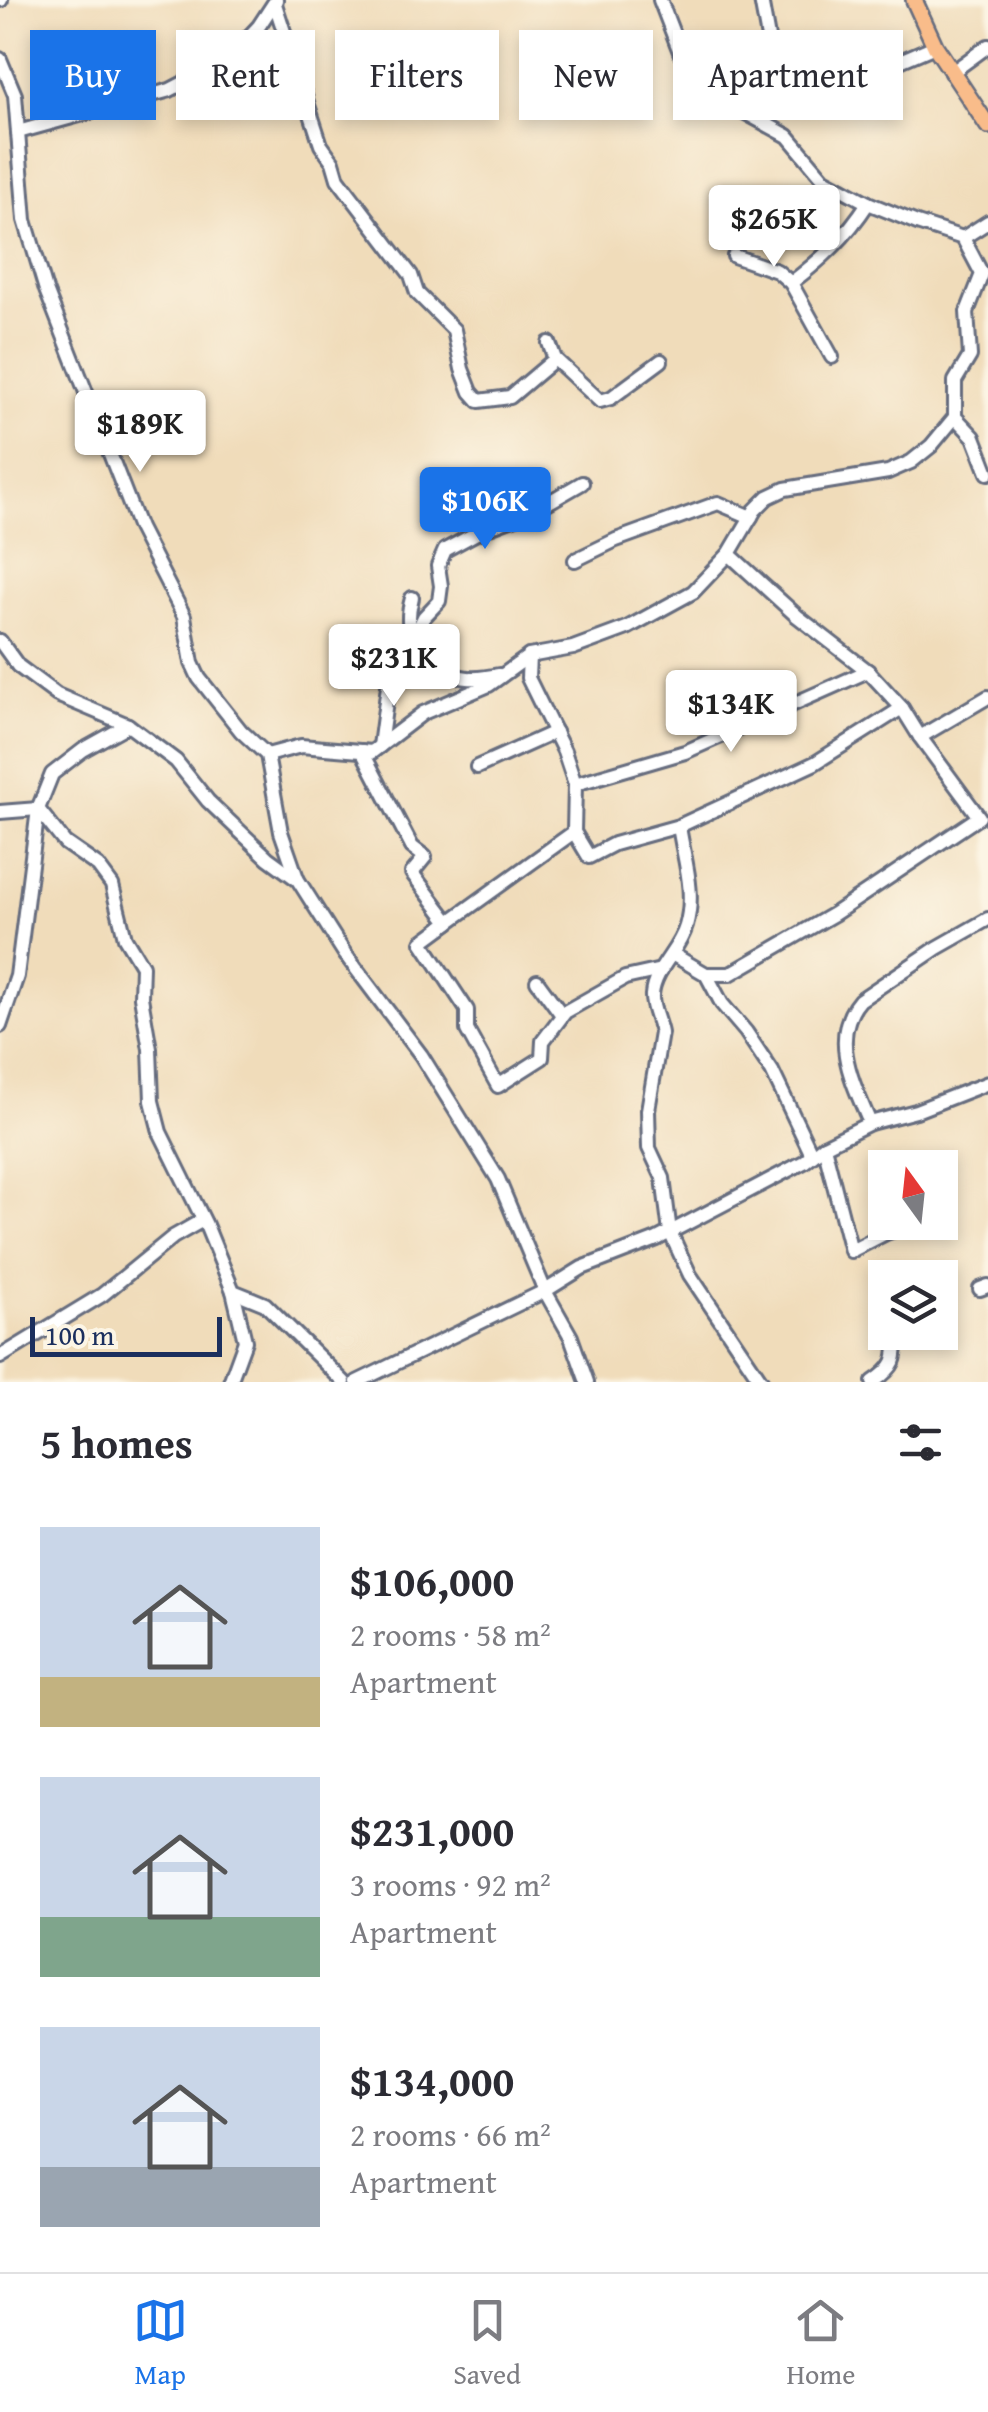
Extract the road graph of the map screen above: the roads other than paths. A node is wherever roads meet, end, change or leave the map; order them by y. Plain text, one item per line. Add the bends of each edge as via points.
1 (660, 0) edge
2 (761, 0) edge
3 (914, 0) edge
4 (276, 2) edge
5 (767, 30) edge
6 (673, 34) edge
7 (935, 46) junction
8 (988, 46) edge
9 (0, 59) edge
10 (903, 60) edge
11 (951, 73) junction
12 (758, 120) edge
13 (988, 126) edge
14 (18, 132) junction
15 (868, 203) junction
16 (988, 222) edge
17 (964, 238) junction
18 (734, 256) dead end
19 (791, 283) junction
20 (549, 343) dead end
21 (832, 358) dead end
22 (555, 359) junction
23 (661, 360) dead end
24 (955, 417) junction
25 (988, 473) edge
26 (582, 484) dead end
27 (751, 517) junction
28 (729, 554) junction
29 (575, 560) dead end
30 (412, 598) dead end
31 (0, 641) edge
32 (414, 641) junction
33 (529, 656) junction
34 (868, 671) junction
35 (506, 673) junction
36 (454, 675) junction
37 (399, 679) junction
38 (988, 697) edge
39 (902, 708) junction
40 (128, 725) junction
41 (555, 732) junction
42 (920, 737) junction
43 (380, 746) junction
44 (362, 751) junction
45 (268, 755) junction
46 (477, 767) dead end
47 (575, 784) junction
48 (38, 808) junction
49 (0, 812) edge
50 (679, 826) junction
51 (574, 832) junction
52 (298, 880) junction
53 (988, 918) edge
54 (416, 946) junction
55 (672, 954) junction
56 (661, 970) junction
57 (706, 974) junction
58 (537, 980) dead end
59 (562, 1015) junction
60 (0, 1026) edge
61 (988, 1083) edge
62 (870, 1123) junction
63 (818, 1151) junction
64 (203, 1220) junction
65 (670, 1232) junction
66 (872, 1240) edge
67 (233, 1291) junction
68 (544, 1291) junction
69 (896, 1350) edge
70 (0, 1357) edge
71 (230, 1382) edge
72 (344, 1382) edge
73 (358, 1382) edge
74 (587, 1382) edge
75 (762, 1382) edge
76 (873, 1382) edge

1 - 6 street
2 - 5 street
3 - 7 main road
4 - 14 street via 216,66 170,90
4 - 22 street via 338,180 417,293 454,330 471,392 479,401 510,397
7 - 10 street
7 - 11 main road
8 - 11 street
9 - 14 street via 16,95
11 - 13 main road
12 - 15 street via 788,136 824,179
14 - 45 street via 25,220 46,290 139,528 184,616 192,663 240,730
15 - 17 street
15 - 19 street via 834,247
16 - 17 street
17 - 24 street via 982,274 967,312 970,356 955,381
18 - 19 street
19 - 21 street
20 - 22 street
22 - 23 street via 600,401
24 - 25 street via 974,437
24 - 27 street via 911,462 786,490 768,497
26 - 32 street via 445,550 438,566 439,600
27 - 28 street
27 - 29 street via 718,503
28 - 33 street via 694,592 627,628
28 - 34 street
30 - 32 street
31 - 40 street via 18,666 57,695
32 - 36 street
32 - 37 street
33 - 35 street
33 - 41 street via 528,678
34 - 39 street
34 - 47 street via 684,752
35 - 36 street
35 - 43 street via 423,714
36 - 37 street via 407,673
37 - 43 street via 388,686
38 - 42 street
39 - 42 street
39 - 50 street via 815,763
40 - 48 street via 52,774
40 - 52 street via 176,761 208,801
41 - 46 street
41 - 47 street
42 - 57 street via 979,817 730,974
43 - 44 street
44 - 45 street via 301,746
44 - 54 street via 412,847 425,857 412,873 449,922
45 - 52 street via 280,832
47 - 51 street
48 - 49 street
48 - 60 street via 17,976
48 - 64 street via 112,885 124,938 142,966 160,1132
50 - 51 street via 589,858
50 - 55 street via 692,891 686,928
51 - 54 street
52 - 68 street via 421,1055 498,1180
53 - 62 street via 851,1010 846,1066
54 - 59 street via 467,1010 467,1030 498,1086 542,1058 543,1040
55 - 56 street
55 - 57 street
56 - 59 street via 625,978
56 - 65 street via 651,999 661,1033 649,1148 663,1178
57 - 63 street
58 - 59 street
61 - 62 street
62 - 63 street
63 - 65 street
63 - 66 street via 851,1251
64 - 67 street
64 - 70 street via 102,1295
65 - 68 street
65 - 75 street via 690,1275
67 - 71 street via 245,1341
67 - 72 street via 265,1304
68 - 73 street
68 - 74 street via 571,1336
69 - 76 street via 896,1360

